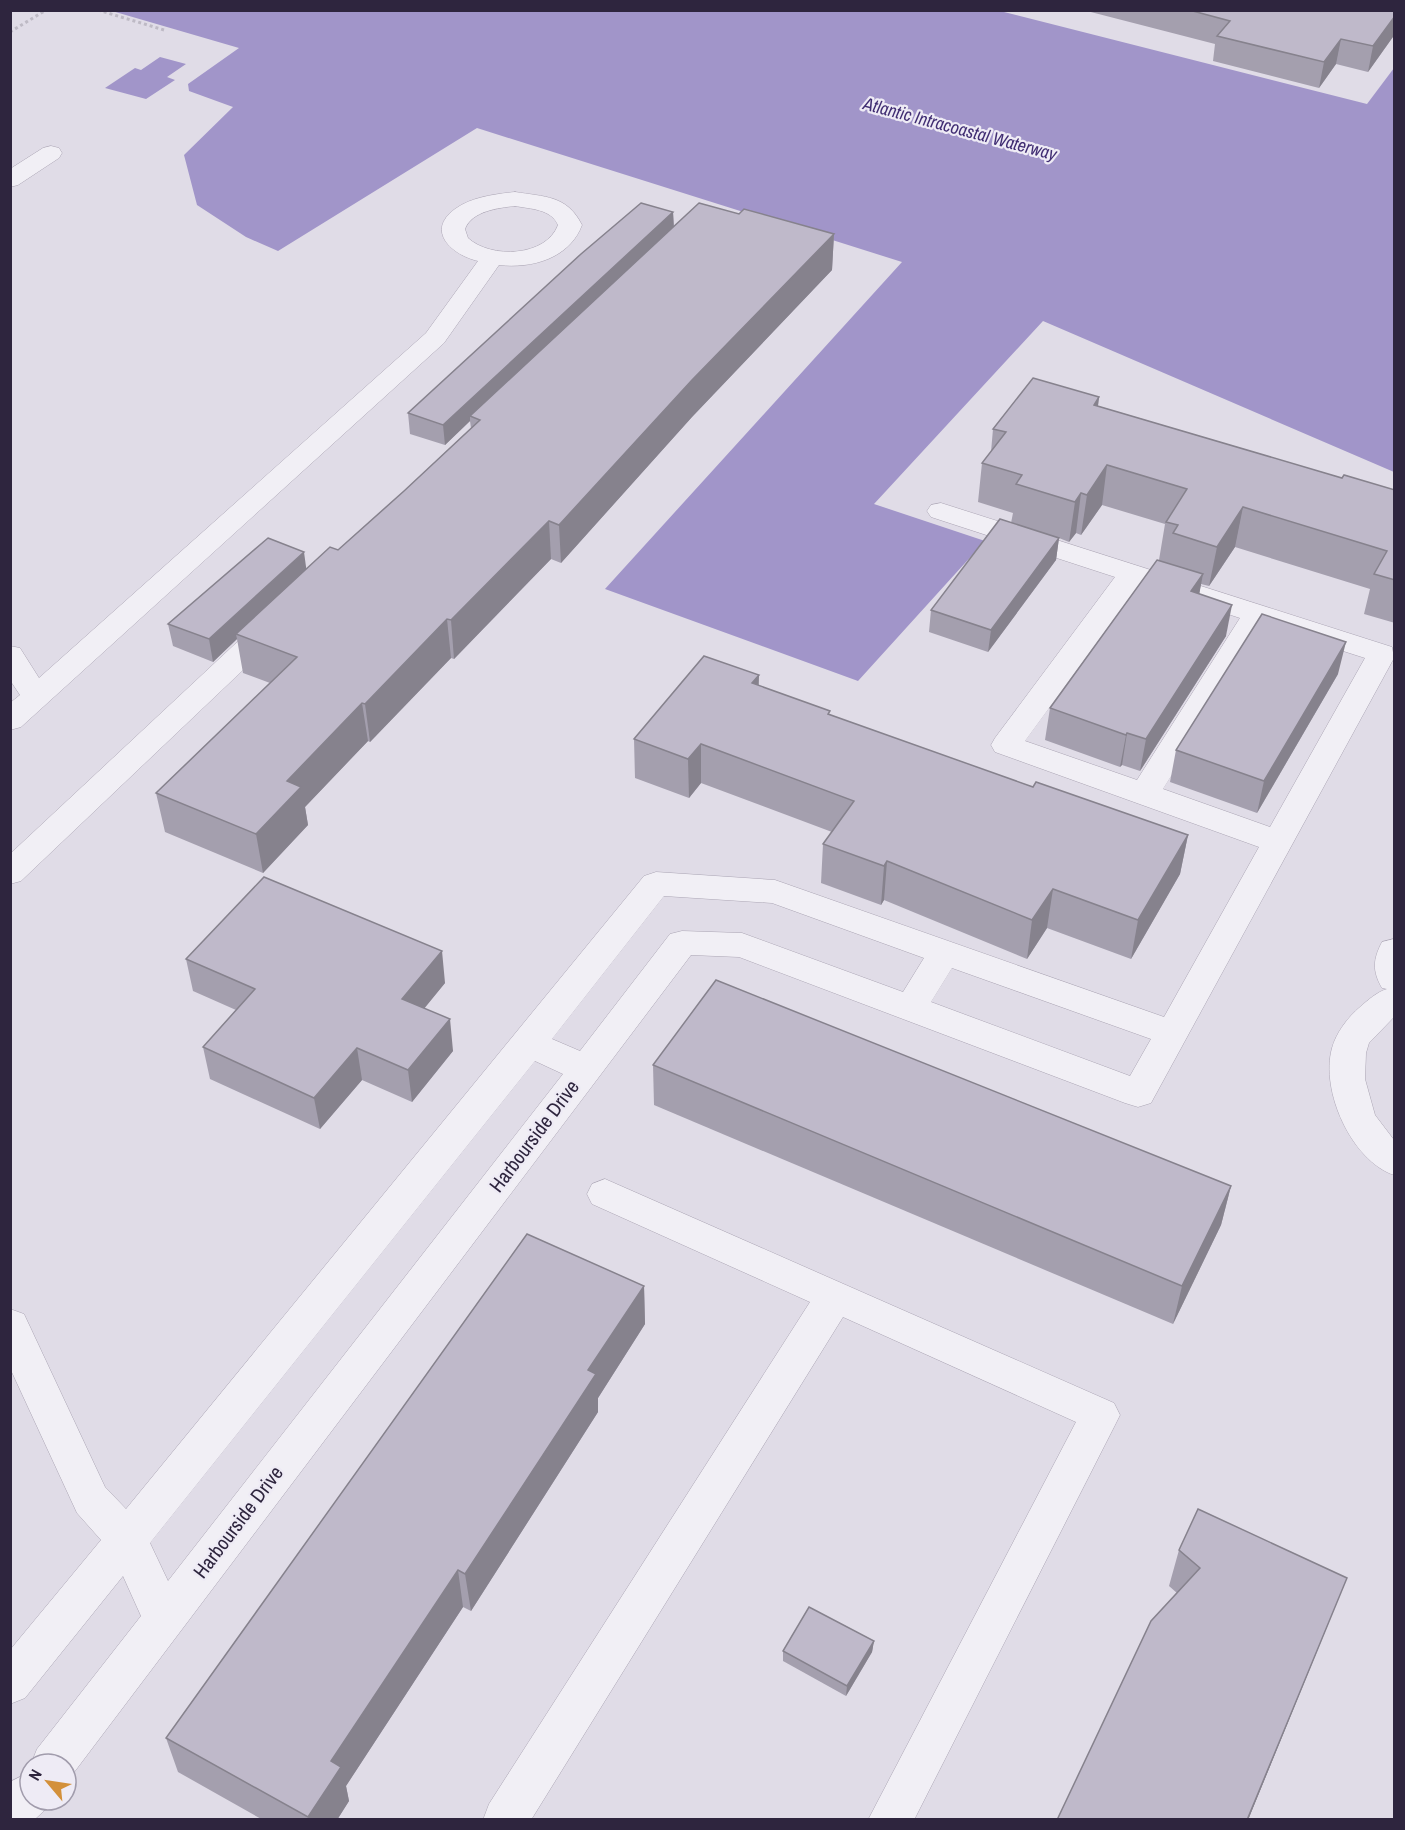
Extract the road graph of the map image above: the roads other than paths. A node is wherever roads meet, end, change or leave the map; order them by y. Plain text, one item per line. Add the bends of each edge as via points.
1 (51, 153) dead end
2 (10, 180) edge
3 (492, 258) dead end
4 (941, 511) dead end
5 (1133, 573) junction
6 (296, 604) edge
7 (1258, 613) junction
8 (10, 655) edge
9 (36, 697) junction
10 (10, 720) edge
11 (1144, 794) junction
12 (1278, 842) junction
13 (10, 873) edge
14 (1395, 951) edge
15 (944, 953) junction
16 (1395, 980) edge
17 (1395, 1000) edge
18 (910, 1008) junction
19 (1172, 1033) junction
20 (530, 1044) junction
21 (586, 1068) junction
22 (1395, 1161) edge
23 (605, 1194) dead end
24 (836, 1296) junction
25 (10, 1325) edge
26 (128, 1539) junction
27 (164, 1620) junction
28 (10, 1684) edge
29 (62, 1752) edge
30 (505, 1820) edge
31 (890, 1820) edge

1 - 2 street
3 - 9 street via 435,338
4 - 5 street
5 - 7 street
5 - 11 street via 1006,745
6 - 13 street
7 - 11 street
7 - 12 street via 1382,654
8 - 9 street
9 - 10 street
11 - 12 street
12 - 19 street
14 - 16 street via 1390,960
15 - 18 street
15 - 19 street
15 - 20 street via 775,892 656,884
17 - 22 street via 1368,1018 1349,1047 1346,1081 1358,1118 1383,1153
18 - 19 street via 1138,1093
18 - 21 street via 742,945 682,943
20 - 21 street, Harbourside Drive
20 - 26 street
21 - 27 street, Harbourside Drive
23 - 24 street
24 - 30 street
24 - 31 street via 1100,1415
25 - 26 street via 91,1500
26 - 27 street
26 - 28 street
27 - 29 street, Harbourside Drive

